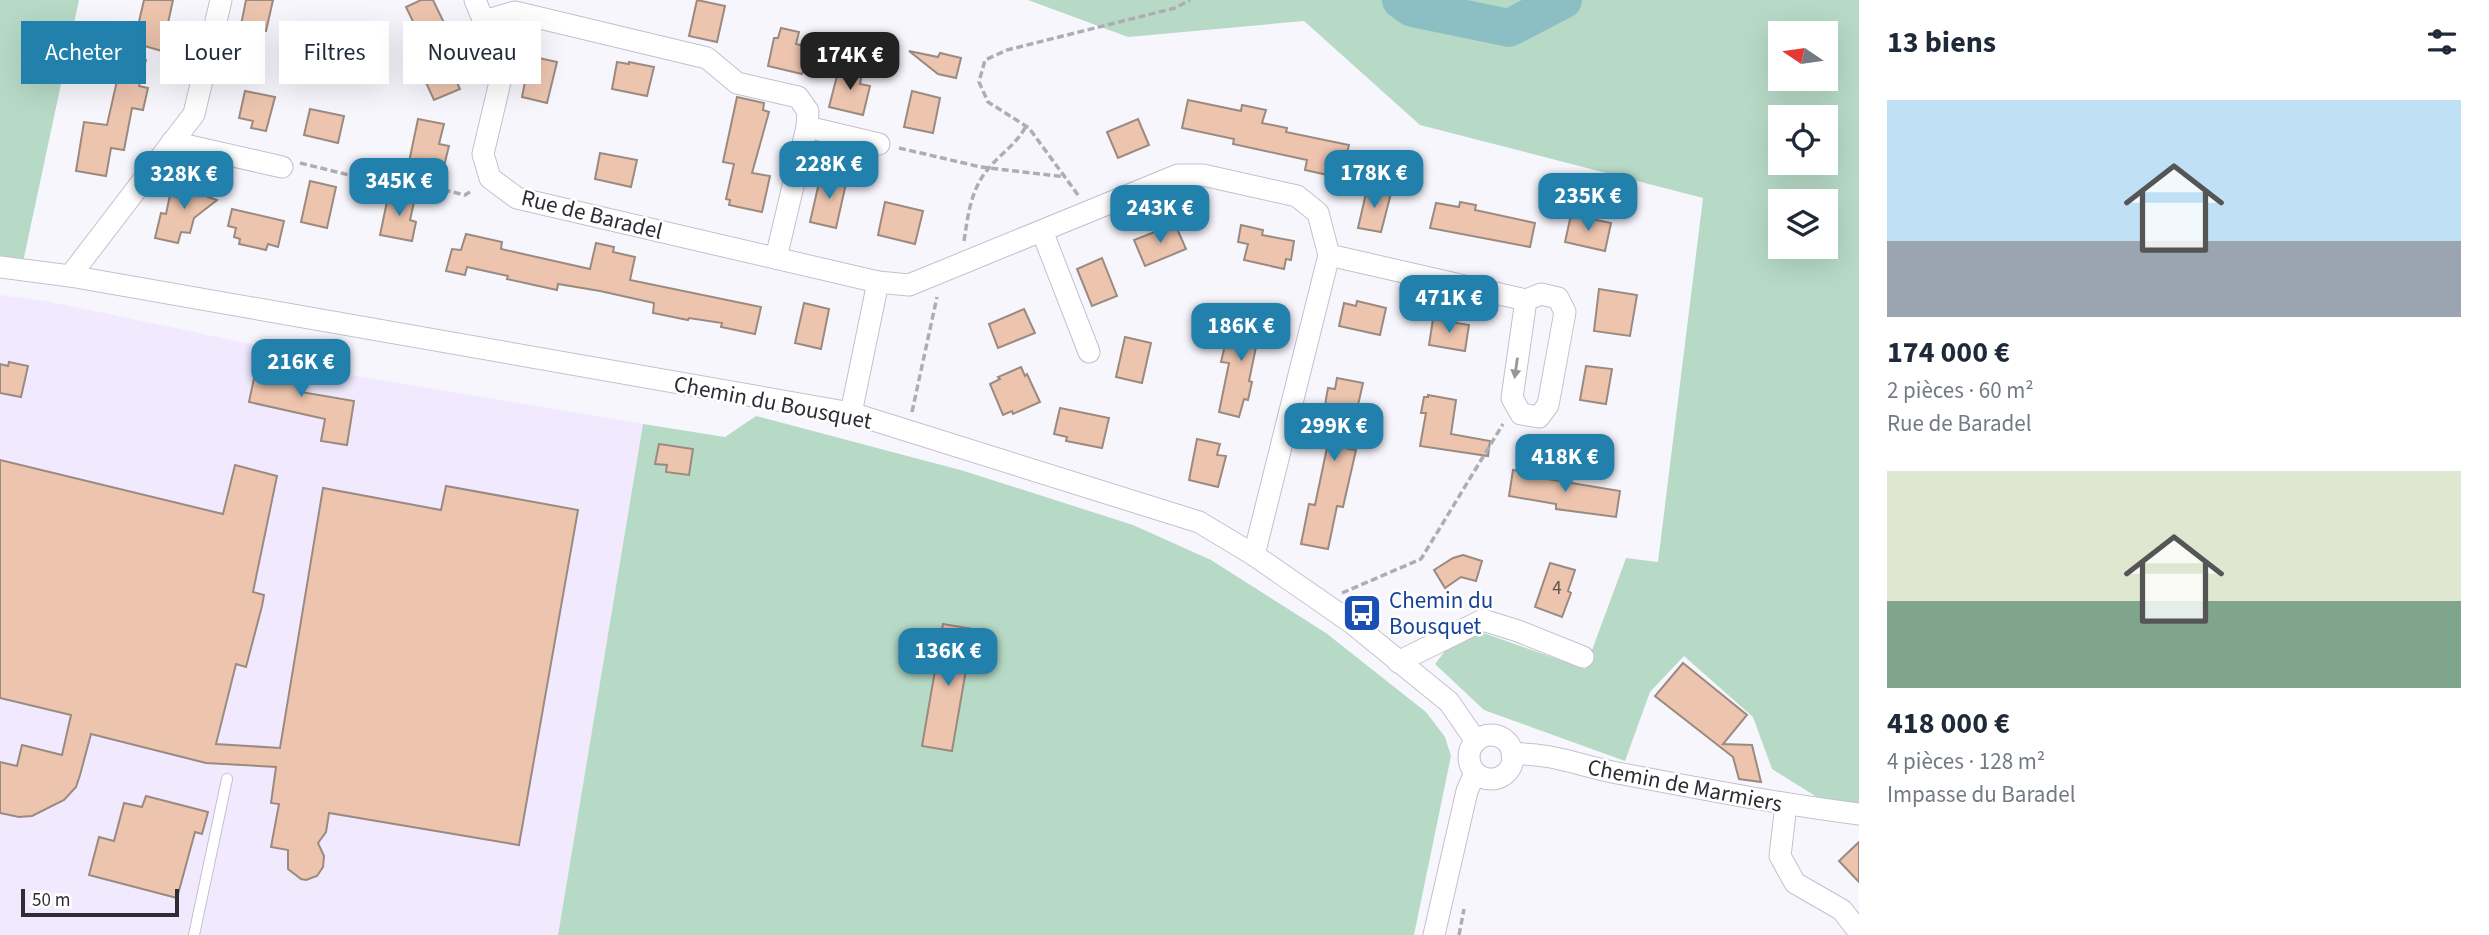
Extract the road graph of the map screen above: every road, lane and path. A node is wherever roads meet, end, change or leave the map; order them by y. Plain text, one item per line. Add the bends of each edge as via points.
1 (221, 0) edge
2 (475, 0) edge
3 (1191, 0) edge
4 (484, 21) joint
5 (500, 84) edge
6 (1026, 126) junction
7 (807, 127) junction
8 (172, 142) junction
9 (879, 144) joint
10 (282, 167) joint
11 (989, 168) junction
12 (1066, 177) junction
13 (490, 178) junction
14 (1089, 211) junction
15 (1042, 231) junction
16 (1329, 255) junction
17 (776, 258) junction
18 (0, 267) edge
19 (952, 268) junction
20 (69, 276) junction
21 (878, 282) junction
22 (1526, 300) junction
23 (1089, 352) dead end
24 (1515, 404) junction
25 (851, 413) junction
26 (908, 431) junction
27 (1254, 555) junction
28 (1321, 602) junction
29 (1583, 657) dead end
30 (1398, 662) junction
31 (1476, 741) junction
32 (1512, 754) junction
33 (1475, 773) junction
34 (227, 779) dead end
35 (1786, 805) junction
36 (1859, 814) edge
37 (1859, 932) edge
38 (194, 935) edge
39 (1434, 935) edge

1 - 8 street via 194,114
2 - 4 street
3 - 6 path via 985,60 979,82 988,102
4 - 7 street via 515,12 707,58 737,83 798,97 808,111
5 - 13 street via 483,153
6 - 11 path via 1020,139
6 - 12 path
7 - 9 street
7 - 17 street
8 - 10 street
8 - 20 street
9 - 11 path
10 - 13 path via 296,162 353,176 377,174 465,195
11 - 12 path
11 - 19 path via 974,189
12 - 14 path
13 - 17 street, Rue de Baradel via 517,198
14 - 15 street, Rue de Baradel
14 - 16 street, Rue de Baradel via 1178,175 1203,175 1297,196 1318,213
15 - 19 street, Rue de Baradel
15 - 23 street
16 - 22 street
16 - 27 street, Rue de Baradel
17 - 21 street, Rue de Baradel
18 - 20 street, Chemin du Bousquet
19 - 21 street, Rue de Baradel via 909,285
19 - 26 path
20 - 25 street, Chemin du Bousquet
21 - 25 street
22 -> 24 street via 1512,398
22 - 24 street via 1541,294 1558,298 1565,312 1548,405 1539,417 1521,414
24 - 28 path via 1421,559
25 - 26 street, Chemin du Bousquet
26 - 27 street, Chemin du Bousquet via 1199,522
27 - 28 street, Chemin du Bousquet
28 - 30 street, Chemin du Bousquet
29 - 30 street via 1482,620
30 - 31 street, Chemin du Bousquet via 1449,702
31 - 32 street via 1498,737
31 - 33 street via 1469,757
32 - 33 street via 1504,775 1490,779
32 - 35 street, Chemin de Marmiers via 1549,757
33 - 39 street
34 - 38 lane
35 - 36 street, Chemin de Marmiers
35 - 37 street via 1780,856 1795,883 1842,909

